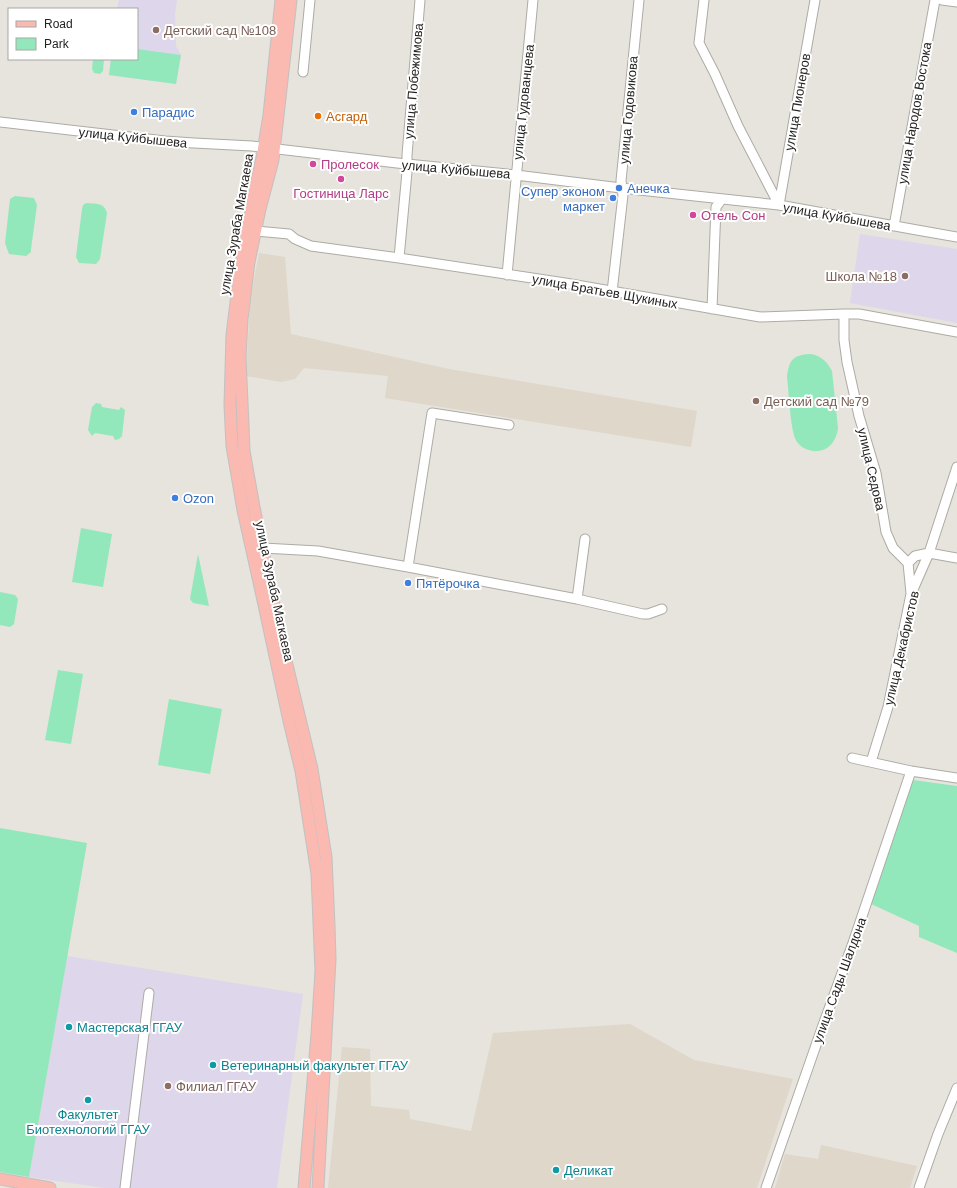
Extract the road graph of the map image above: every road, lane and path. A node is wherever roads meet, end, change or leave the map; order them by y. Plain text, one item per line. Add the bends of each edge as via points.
1 (281, 0) edge
2 (291, 0) edge
3 (310, 0) edge
4 (420, 0) edge
5 (533, 0) edge
6 (639, 0) edge
7 (704, 0) edge
8 (814, 0) edge
9 (935, 0) edge
10 (942, 0) edge
11 (957, 2) edge
12 (303, 72) dead end
13 (0, 122) edge
14 (269, 149) junction
15 (407, 164) junction
16 (516, 175) junction
17 (621, 188) junction
18 (722, 199) junction
19 (779, 205) junction
20 (894, 226) junction
21 (256, 231) junction
22 (957, 236) edge
23 (398, 258) junction
24 (507, 275) junction
25 (612, 292) junction
26 (712, 309) junction
27 (844, 314) junction
28 (957, 332) edge
29 (509, 426) dead end
30 (957, 467) edge
31 (585, 539) dead end
32 (263, 548) junction
33 (929, 553) junction
34 (957, 558) edge
35 (908, 563) junction
36 (408, 567) junction
37 (911, 594) junction
38 (576, 599) junction
39 (662, 608) dead end
40 (852, 758) dead end
41 (871, 762) junction
42 (307, 770) junction
43 (911, 771) junction
44 (957, 777) edge
45 (149, 993) dead end
46 (957, 1088) edge
47 (0, 1179) edge
48 (50, 1188) edge
49 (125, 1188) edge
50 (304, 1188) edge
51 (318, 1188) edge
52 (766, 1188) edge
53 (919, 1188) edge

1 - 14 main road, улица Зураба Магкаева
2 - 14 main road, улица Зураба Магкаева
3 - 12 street
4 - 15 street, улица Побежимова
5 - 16 street, улица Гудованцева
6 - 17 street, улица Годовикова
7 - 19 street via 699,42
8 - 19 street, улица Пионеров
9 - 20 street, улица Народов Востока
10 - 11 street
13 - 14 street, улица Куйбышева
14 - 15 street, улица Куйбышева
14 - 21 main road, улица Зураба Магкаева via 273,160
14 - 42 main road, улица Зураба Магкаева via 253,196 240,270 232,342 230,426 243,510 288,720
15 - 16 street, улица Куйбышева
15 - 23 street, улица Побежимова
16 - 17 street, улица Куйбышева
16 - 24 street, улица Гудованцева
17 - 18 street, улица Куйбышева
17 - 25 street, улица Годовикова via 623,195
18 - 19 street, улица Куйбышева
18 - 26 street via 716,207
19 - 20 street, улица Куйбышева
20 - 22 street, улица Куйбышева
21 - 23 street, улица Братьев Щукиных via 289,234 311,246
21 - 32 main road, улица Зураба Магкаева via 249,262 240,358 244,451
23 - 24 street, улица Братьев Щукиных
24 - 25 street, улица Братьев Щукиных
25 - 26 street, улица Братьев Щукиных
26 - 27 street, улица Братьев Щукиных via 760,317
27 - 28 street, улица Братьев Щукиных via 859,314
27 - 35 street, улица Седова via 847,362 876,474 886,532 893,548
29 - 36 street via 432,413
30 - 33 street, улица Декабристов
31 - 38 street
32 - 36 street via 318,551
32 - 42 main road, улица Зураба Магкаева
33 - 34 street
33 - 35 street via 915,556
33 - 37 street, улица Декабристов
35 - 37 street
36 - 38 street
37 - 41 street, улица Декабристов via 888,707
38 - 39 street via 643,614
40 - 41 street
41 - 43 street
42 - 50 main road, улица Зураба Магкаева via 317,874 320,971
42 - 51 main road, улица Зураба Магкаева via 326,857 330,926
43 - 44 street
43 - 52 street, улица Сады Шалдона
45 - 49 street
46 - 53 street
47 - 48 main road

